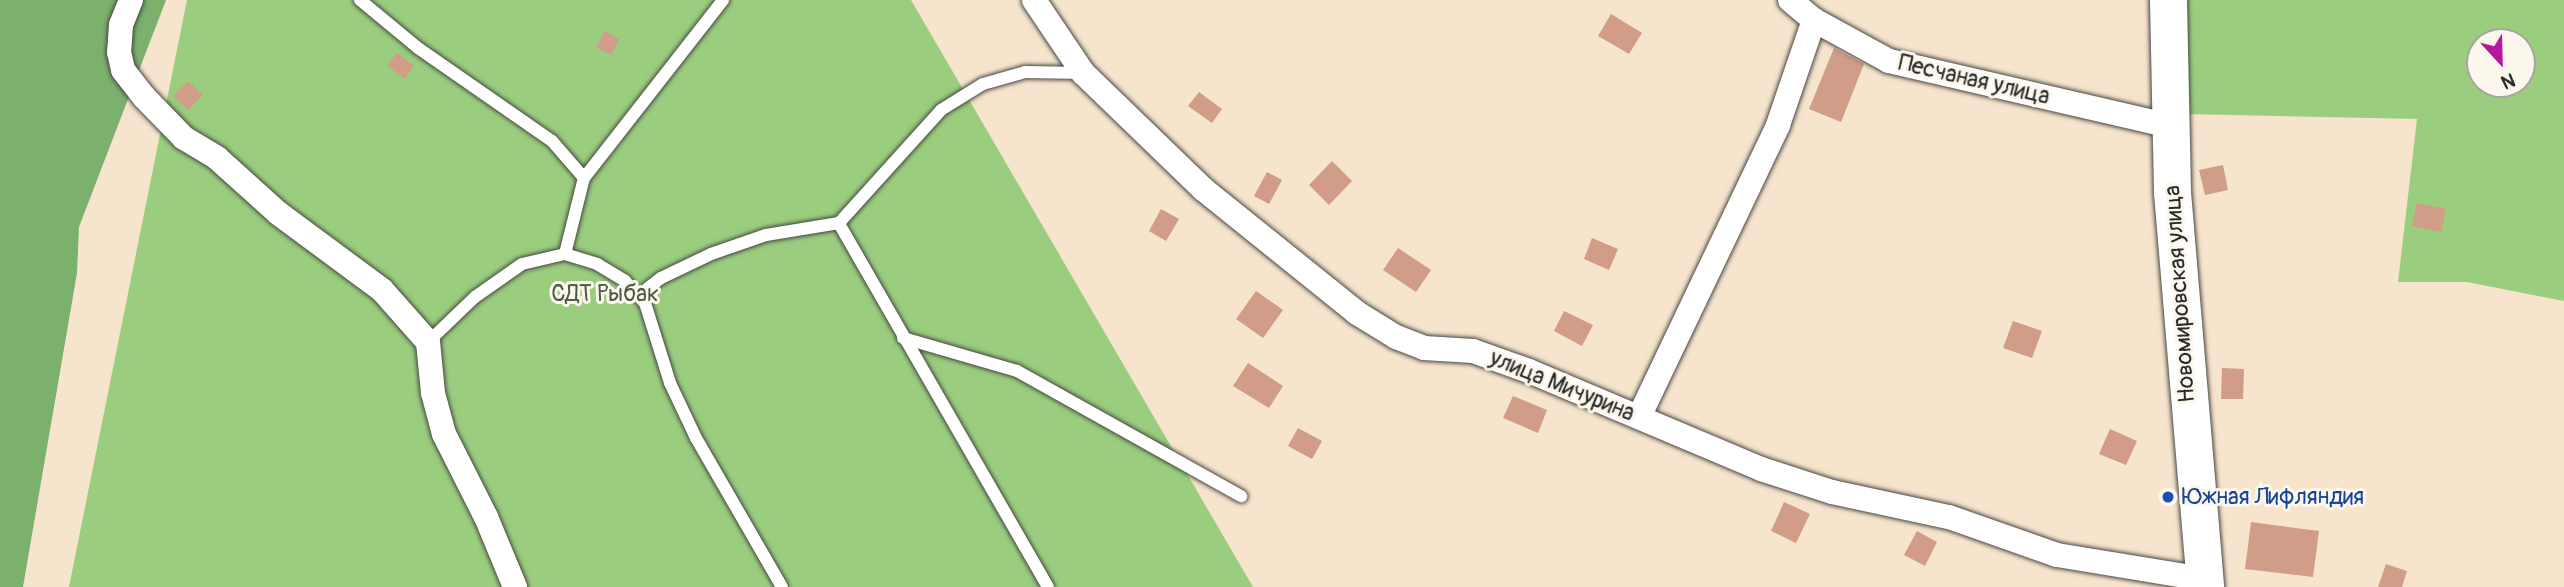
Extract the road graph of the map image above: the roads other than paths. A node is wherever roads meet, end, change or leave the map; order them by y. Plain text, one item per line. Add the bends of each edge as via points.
1 (131, 0) edge
2 (360, 0) edge
3 (723, 0) edge
4 (1034, 0) edge
5 (1790, 0) edge
6 (2168, 0) edge
7 (1814, 20) junction
8 (1083, 73) junction
9 (2171, 126) junction
10 (584, 178) junction
11 (839, 223) junction
12 (565, 254) junction
13 (645, 303) junction
14 (903, 338) junction
15 (428, 342) junction
16 (1639, 417) junction
17 (1241, 496) dead end
18 (2204, 583) edge
19 (515, 587) edge
20 (782, 587) edge
21 (1048, 587) edge

1 - 15 street via 121,25 119,52 123,70 144,97 184,138 217,158 278,213 382,290
2 - 10 lane via 418,48 552,141
3 - 10 lane
4 - 8 street, улица Мичурина
5 - 7 street, Песчаная улица
6 - 9 main road, Новомировская улица
7 - 9 street, Песчаная улица via 1889,61
7 - 16 street via 1778,125
8 - 11 lane via 1025,72 983,84 941,110
8 - 16 street, улица Мичурина via 1203,190 1357,313 1424,348 1473,351
9 - 18 main road, Новомировская улица via 2182,339
10 - 12 lane
11 - 13 lane via 766,234 711,254 660,278 648,288
11 - 14 lane
12 - 13 lane via 597,264 625,281
12 - 15 lane via 522,264 475,297
13 - 20 lane via 670,383 696,438
14 - 17 lane via 1017,371
14 - 21 lane
15 - 19 street via 433,393 444,434
16 - 18 street, улица Мичурина via 1760,469 1832,492 1949,517 2057,555

